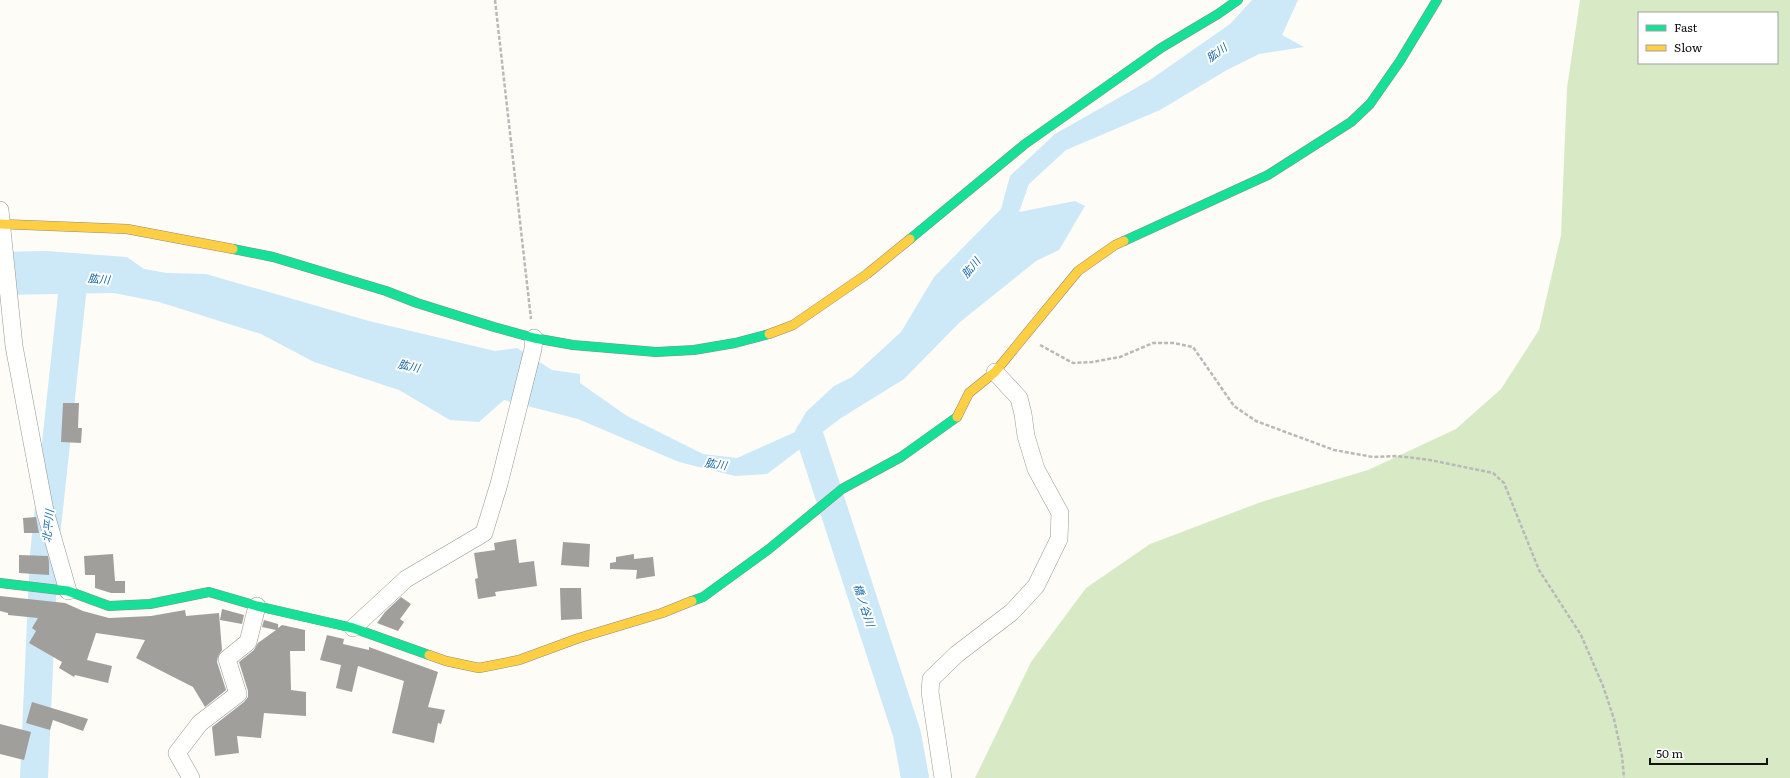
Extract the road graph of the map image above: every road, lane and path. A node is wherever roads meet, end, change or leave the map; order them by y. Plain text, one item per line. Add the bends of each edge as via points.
1 (494, 0) edge
2 (1238, 0) edge
3 (1437, 0) edge
4 (1, 223) edge
5 (1023, 336) junction
6 (533, 343) junction
7 (995, 372) junction
8 (0, 583) edge
9 (68, 591) junction
10 (257, 606) junction
11 (353, 628) junction
12 (191, 778) edge
13 (943, 778) edge
14 (1624, 778) edge

1 - 6 path
2 - 6 street via 1161,48 1025,144 868,274 793,325 763,336 694,350 656,352
3 - 5 street via 1370,104 1351,122 1268,175 1115,245 1078,271
4 - 6 street via 127,229 273,257 386,290
4 - 9 street via 14,346 45,511
5 - 7 street
5 - 14 path via 1073,363 1120,357 1153,344 1174,343 1193,347 1234,406 1256,421 1334,450 1373,457 1397,456 1430,460 1493,473 1504,484 1539,570 1581,635 1603,686 1614,719
6 - 11 street via 499,484 484,533 406,578
7 - 11 street via 969,393 958,418 901,457 842,490 769,549 703,597 662,614 579,638 519,660 479,668 446,661
7 - 13 street via 1019,398 1026,436 1036,469 1060,513 1059,539 1036,586 1012,612 957,654 931,679 930,692
8 - 9 street
9 - 10 street via 109,606 150,604 209,592
10 - 11 street
10 - 12 street via 248,642 227,659 238,694 200,724 177,753

